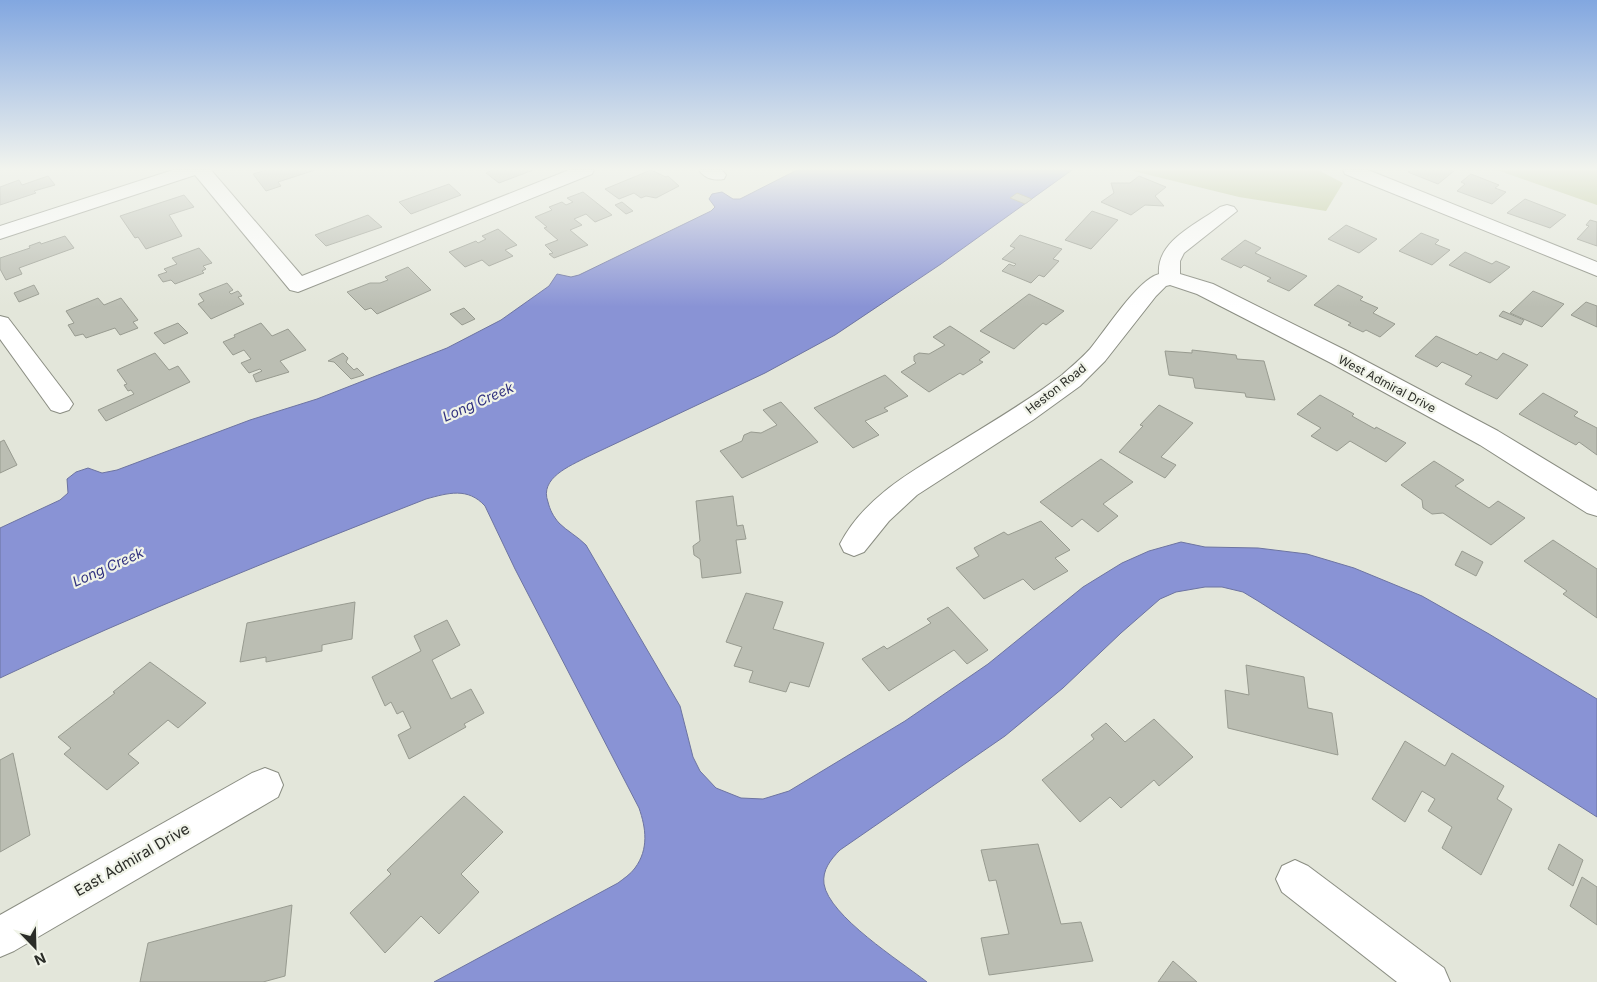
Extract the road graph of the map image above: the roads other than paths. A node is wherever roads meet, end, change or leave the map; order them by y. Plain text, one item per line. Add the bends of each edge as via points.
1 (52, 216) edge
2 (240, 216) edge
3 (470, 216) edge
4 (1221, 216) edge
5 (1464, 216) edge
6 (0, 233) edge
7 (1597, 270) edge
8 (1170, 278) junction
9 (0, 322) edge
10 (60, 404) dead end
11 (1597, 505) edge
12 (854, 544) dead end
13 (265, 785) dead end
14 (1295, 879) dead end
15 (0, 937) edge
16 (1430, 982) edge

1 - 6 street
2 - 3 street via 298,284
4 - 8 street via 1179,247 1171,257
5 - 7 street
8 - 11 street, West Admiral Drive via 1205,289 1339,357 1489,438
8 - 12 street, Heston Road via 1158,281 1148,291 1096,356 1071,380 1024,414 907,488 879,513
9 - 10 street
13 - 15 street, East Admiral Drive
14 - 16 street

